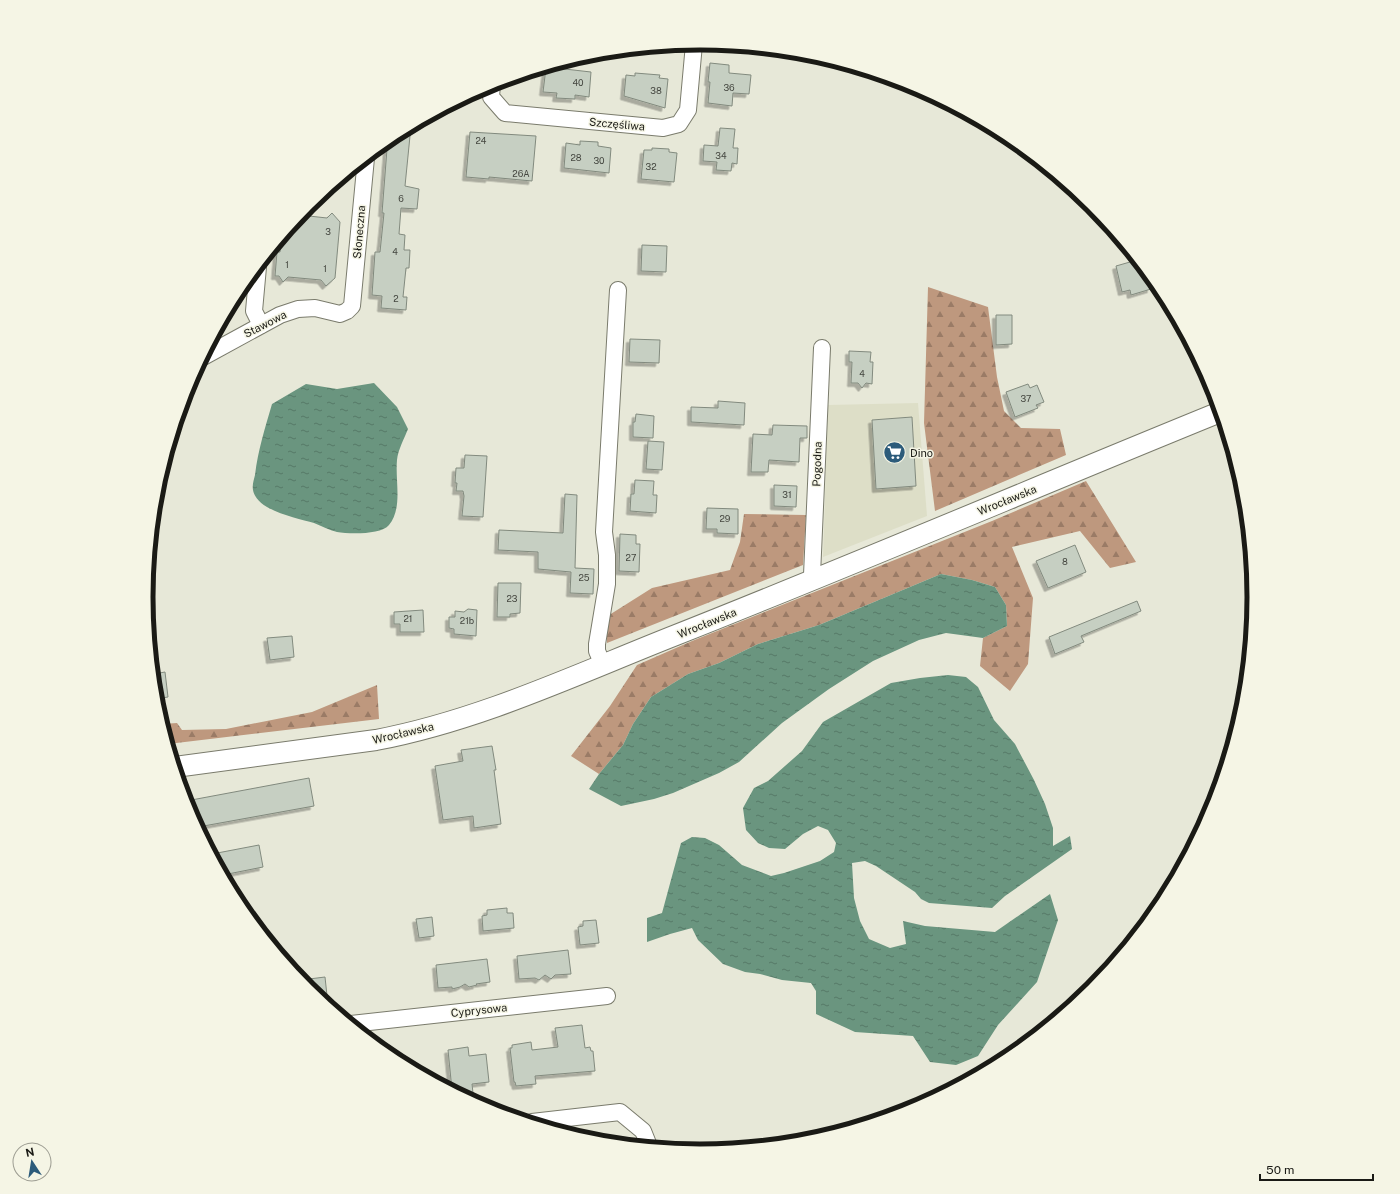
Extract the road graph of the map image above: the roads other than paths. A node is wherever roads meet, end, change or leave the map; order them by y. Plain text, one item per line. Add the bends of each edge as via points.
1 (693, 50) edge
2 (491, 92) edge
3 (365, 164) edge
4 (257, 276) edge
5 (618, 290) dead end
6 (352, 306) joint
7 (261, 325) junction
8 (822, 348) dead end
9 (210, 353) edge
10 (1215, 414) edge
11 (813, 579) junction
12 (603, 665) junction
13 (180, 766) edge
14 (607, 996) dead end
15 (358, 1023) edge
16 (543, 1121) edge
17 (647, 1141) edge

1 - 2 street, Szczęśliwa via 688,110 679,124 663,128 505,113 491,97
3 - 6 street, Słoneczna
4 - 7 street via 254,311
5 - 12 street via 604,532 608,555 607,584 597,644 597,652
6 - 7 street, Stawowa via 340,314 315,308 298,308
7 - 9 street, Stawowa
8 - 11 street, Pogodna
10 - 11 main road, Wrocławska
11 - 12 main road, Wrocławska
12 - 13 main road, Wrocławska via 477,714 402,735
14 - 15 street, Cyprysowa
16 - 17 street via 620,1112 643,1131

